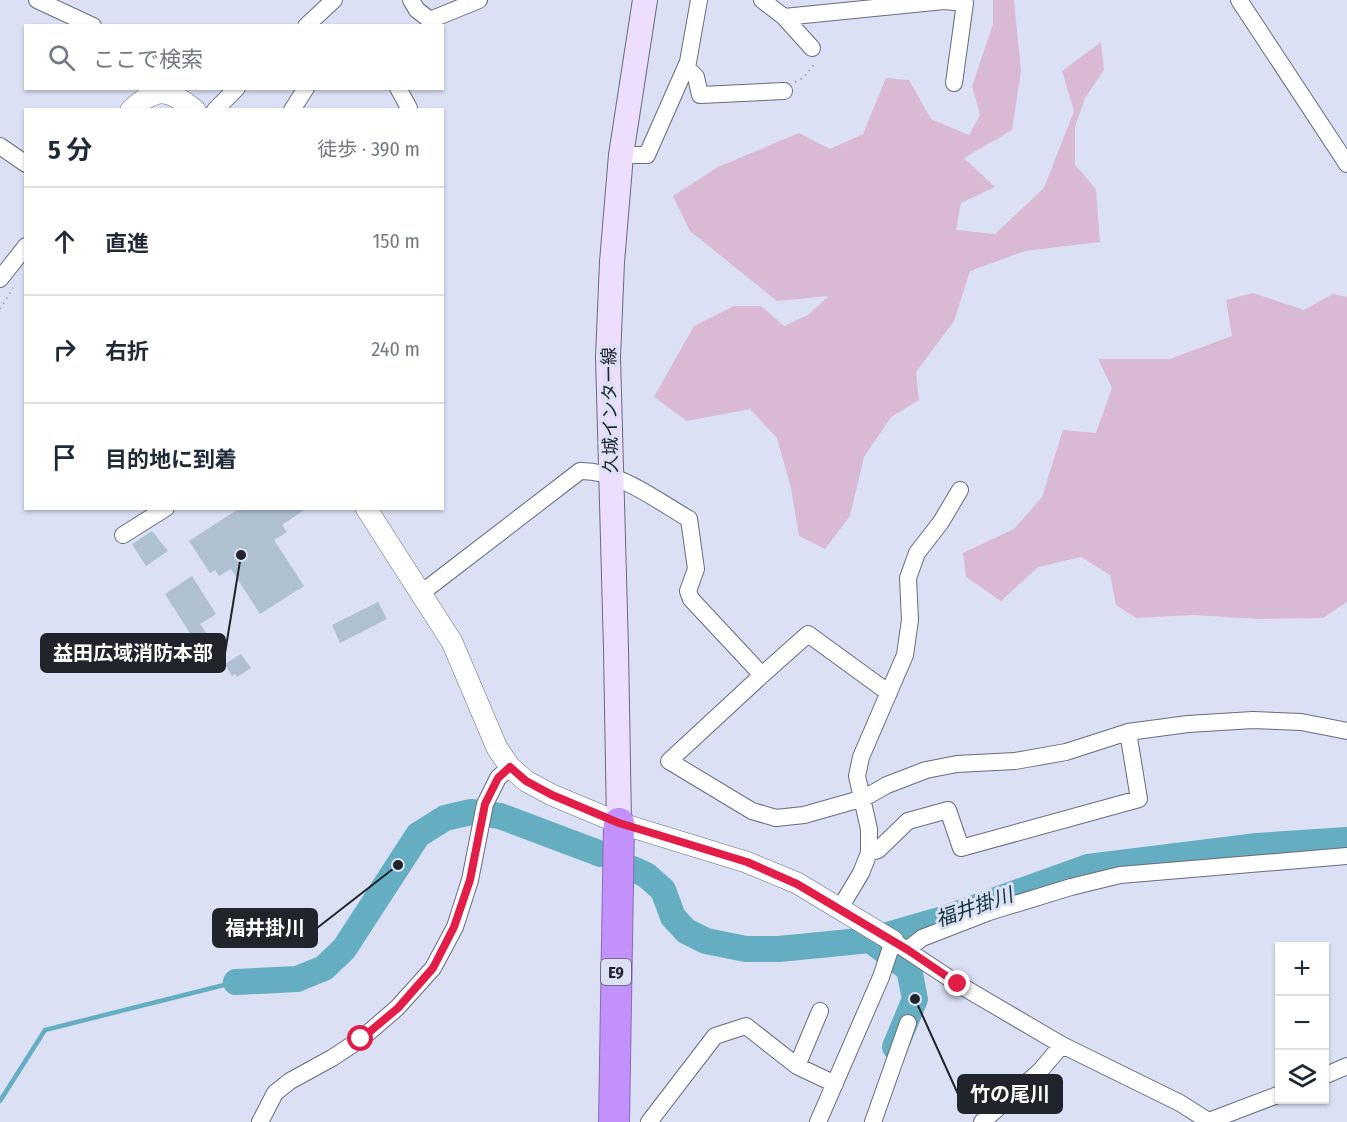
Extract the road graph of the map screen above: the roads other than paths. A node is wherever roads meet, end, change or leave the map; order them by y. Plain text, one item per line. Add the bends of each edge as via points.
1 (37, 0) edge
2 (334, 0) edge
3 (411, 0) edge
4 (478, 0) edge
5 (645, 0) edge
6 (699, 0) edge
7 (762, 0) edge
8 (1239, 0) edge
9 (784, 18) junction
10 (425, 23) edge
11 (87, 24) edge
12 (308, 24) edge
13 (812, 48) road end
14 (686, 67) junction
15 (954, 83) dead end
16 (159, 90) edge
17 (235, 90) edge
18 (305, 90) edge
19 (399, 90) edge
20 (784, 91) road end
21 (133, 108) edge
22 (192, 108) edge
23 (217, 108) edge
24 (293, 108) edge
25 (409, 108) edge
26 (0, 146) edge
27 (621, 155) junction
28 (24, 163) edge
29 (1347, 164) edge
30 (24, 249) edge
31 (0, 279) edge
32 (611, 477) junction
33 (960, 490) dead end
34 (163, 510) edge
35 (367, 510) edge
36 (123, 535) dead end
37 (420, 594) junction
38 (762, 675) junction
39 (889, 693) junction
40 (1347, 731) edge
41 (1128, 732) junction
42 (510, 767) junction
43 (864, 798) junction
44 (619, 823) junction
45 (869, 853) junction
46 (1347, 856) edge
47 (840, 908) junction
48 (901, 945) junction
49 (820, 1011) dead end
50 (908, 1023) dead end
51 (1062, 1045) junction
52 (797, 1066) junction
53 (1347, 1066) edge
54 (1329, 1074) edge
55 (835, 1084) junction
56 (1275, 1096) edge
57 (1209, 1121) edge
58 (260, 1122) edge
59 (614, 1122) edge
60 (649, 1122) edge
61 (818, 1122) edge
62 (873, 1122) edge
63 (982, 1122) edge

1 - 11 street
2 - 12 street
3 - 10 street
4 - 10 street
5 - 27 main road, 久城インター線
6 - 14 street
7 - 9 street
8 - 29 street
9 - 13 street
9 - 15 street via 944,1 965,3
14 - 20 street via 696,77 700,95
14 - 27 street via 647,155
16 - 21 street
16 - 22 street
17 - 23 street
18 - 24 street
19 - 25 street
26 - 28 street
27 - 32 main road, 久城インター線 via 608,357
30 - 31 street
32 - 37 street via 596,471 580,471
32 - 38 street via 689,519 696,569 688,591 691,599
32 - 44 main road, 久城インター線
33 - 39 street via 917,553 908,578 910,620 905,655
34 - 36 street
35 - 37 street
37 - 42 street via 452,642 493,739
38 - 39 street via 808,634
38 - 43 street via 669,761 752,811 776,818 804,815
39 - 43 street via 861,757 857,776
40 - 41 street via 1301,722 1253,720
41 - 43 street via 1065,752 926,770
41 - 45 street via 1139,799 961,848 948,810 908,821 878,850
42 - 44 street via 552,795
42 - 58 street via 498,778 485,804 467,889 454,927 433,968 398,1008 361,1039 274,1094
43 - 45 street
44 - 47 street via 747,862
44 - 59 highway, E9
45 - 47 street
46 - 48 street via 1120,875 989,912
47 - 48 street
48 - 51 street via 958,984
48 - 55 street via 881,976
49 - 52 street
50 - 62 street
51 - 57 street
51 - 63 street via 1040,1071
52 - 55 street
52 - 60 street via 746,1026 715,1036
53 - 54 street
55 - 61 street
56 - 57 street

